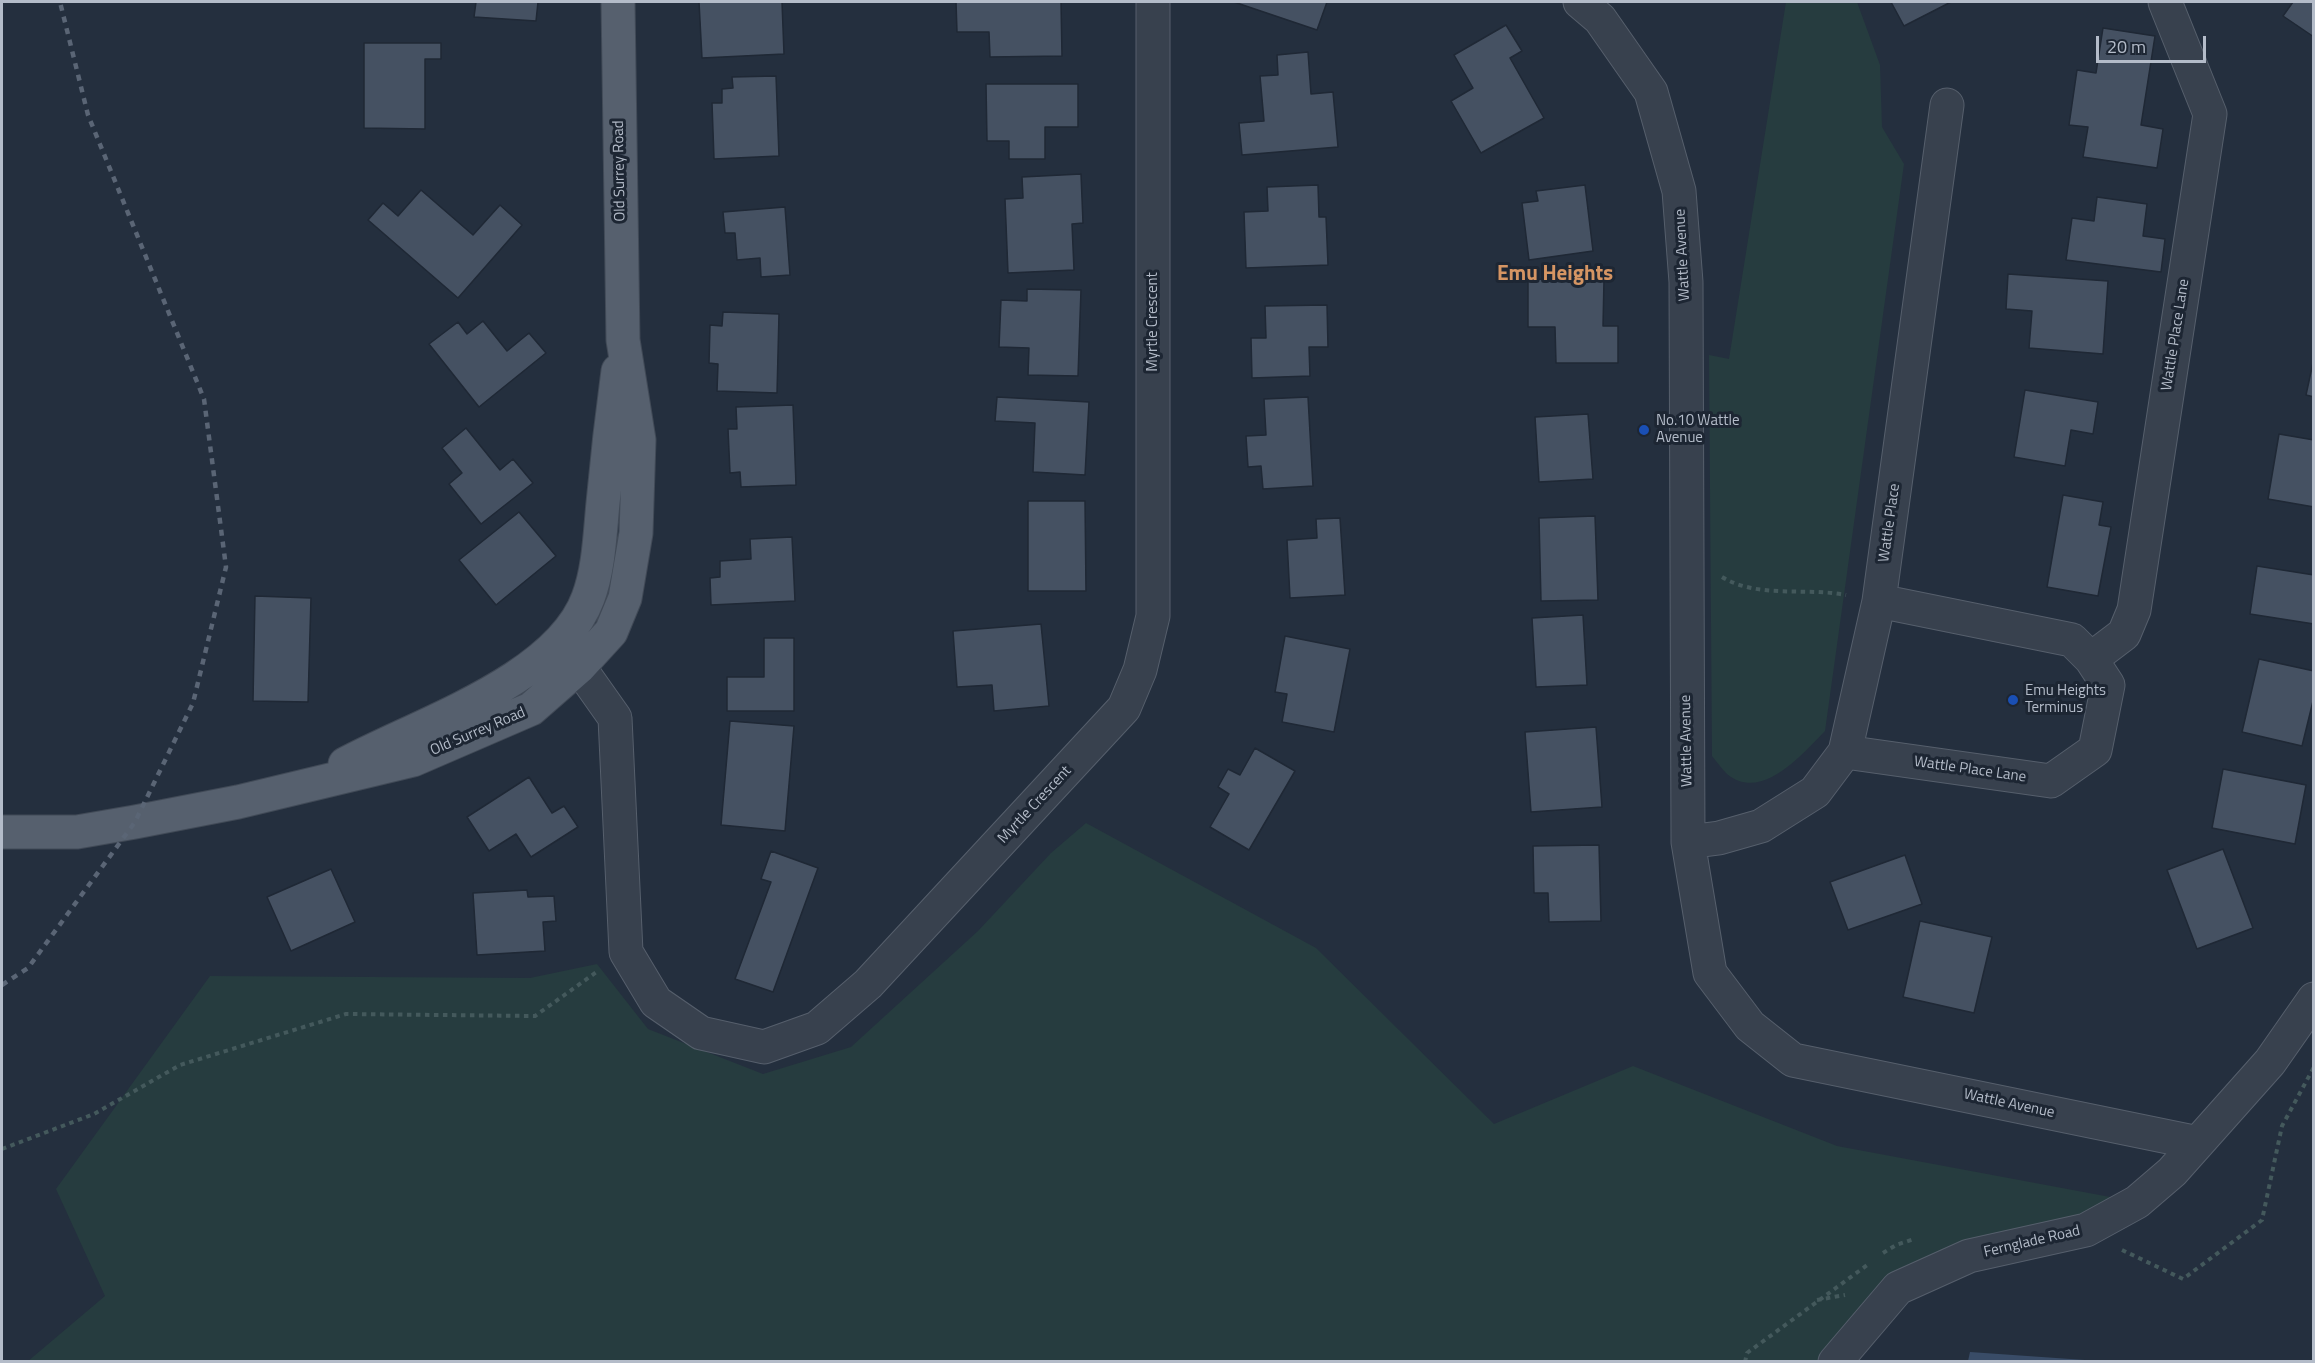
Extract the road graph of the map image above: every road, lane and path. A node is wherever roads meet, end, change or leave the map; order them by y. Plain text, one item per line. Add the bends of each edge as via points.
1 (618, 2) edge
2 (1153, 2) edge
3 (1580, 2) edge
4 (2165, 2) edge
5 (1947, 105) dead end
6 (623, 340) junction
7 (1765, 590) dead end
8 (1825, 591) dead end
9 (1879, 601) junction
10 (2091, 659) junction
11 (579, 668) junction
12 (1845, 752) junction
13 (309, 784) junction
14 (2, 832) edge
15 (1688, 842) junction
16 (626, 952) junction
17 (2313, 999) edge
18 (2198, 1143) junction
19 (2, 1149) edge
20 (1835, 1362) edge

1 - 6 main road, Old Surrey Road
2 - 16 street, Myrtle Crescent via 1153,616 1140,670 1124,708 868,984 817,1028 764,1047 701,1033 656,1002
3 - 15 street, Wattle Avenue via 1600,19 1651,93 1679,191 1686,282
4 - 10 street, Wattle Place Lane via 2211,114 2134,610 2124,634
5 - 9 street, Wattle Place
6 - 11 main road, Old Surrey Road via 639,440 636,533 625,598 611,632
6 - 13 main road, Old Surrey Road via 600,539 589,596 574,628 501,688 389,740
7 - 8 path
9 - 10 street, Wattle Place Lane via 2072,640
9 - 12 street, Wattle Place
10 - 12 street, Wattle Place Lane via 2108,685 2095,750 2051,782
11 - 13 main road, Old Surrey Road via 531,709 413,760
11 - 16 street, Myrtle Crescent via 615,718
12 - 15 street, Wattle Place via 1815,792 1761,826
13 - 14 main road, Old Surrey Road via 238,802 77,832
15 - 18 street, Wattle Avenue via 1710,973 1750,1026 1793,1060
16 - 19 path via 535,1016 346,1014 180,1065 94,1114
17 - 18 street, Fernglade Road via 2270,1062
18 - 20 street, Fernglade Road via 2137,1202 2086,1230 1969,1256 1898,1288

